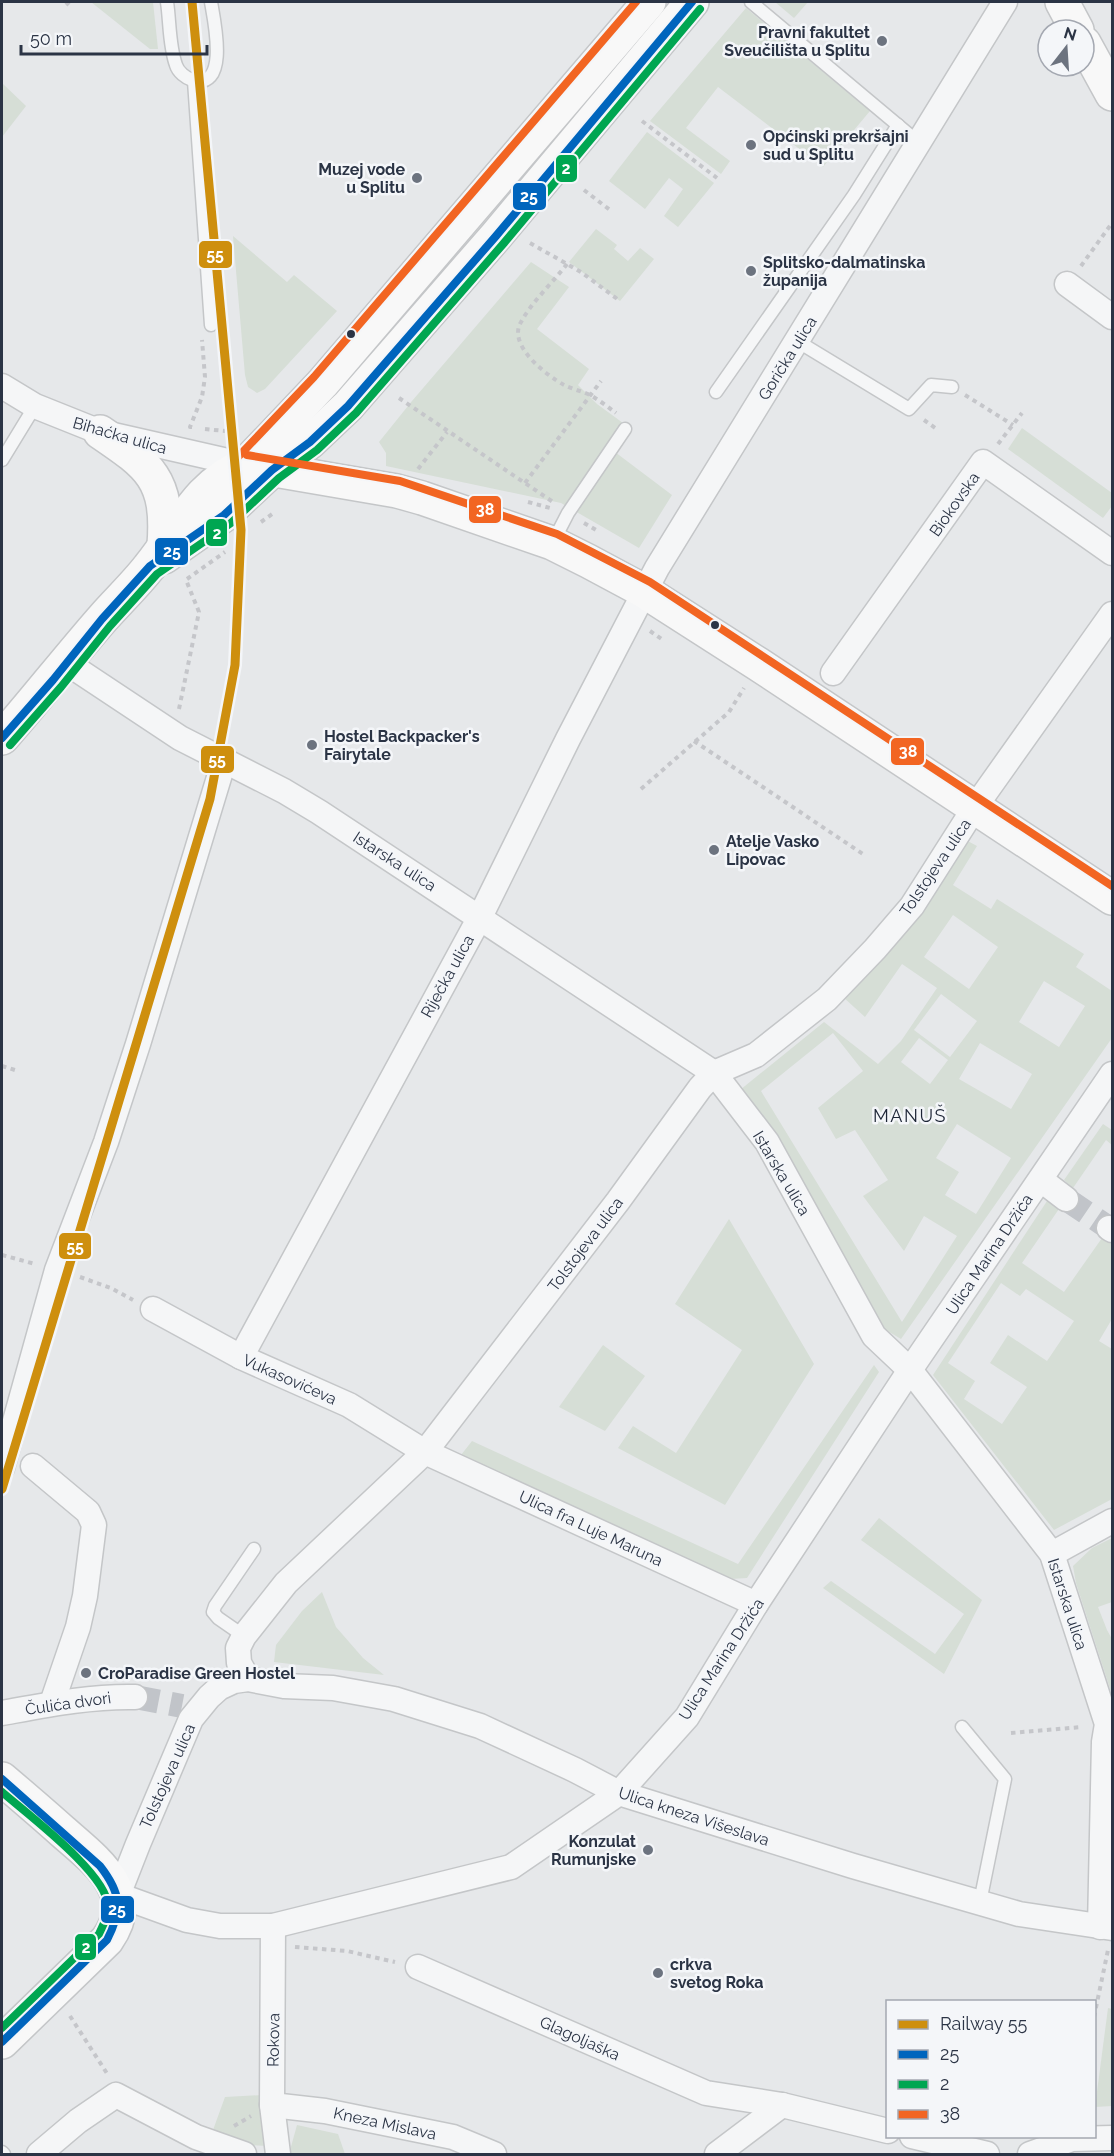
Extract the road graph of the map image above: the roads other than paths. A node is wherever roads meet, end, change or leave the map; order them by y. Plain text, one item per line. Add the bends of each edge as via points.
1 (167, 2) edge
2 (211, 2) edge
3 (648, 2) edge
4 (692, 2) edge
5 (751, 2) edge
6 (1005, 2) edge
7 (1062, 2) edge
8 (1071, 18) edge
9 (1096, 66) edge
10 (194, 81) junction
11 (1113, 94) edge
12 (898, 125) junction
13 (918, 142) junction
14 (1067, 285) road end
15 (1113, 317) edge
16 (211, 325) road end
17 (797, 341) junction
18 (2, 386) edge
19 (952, 387) road end
20 (716, 392) dead end
21 (35, 406) junction
22 (625, 429) road end
23 (100, 432) junction
24 (2, 460) edge
25 (259, 467) junction
26 (552, 543) junction
27 (1113, 553) edge
28 (157, 555) junction
29 (644, 591) junction
30 (1113, 614) edge
31 (67, 663) junction
32 (833, 673) dead end
33 (2, 738) edge
34 (224, 761) junction
35 (975, 807) junction
36 (1113, 898) edge
37 (480, 917) junction
38 (714, 1073) junction
39 (1113, 1074) edge
40 (153, 1309) road end
41 (241, 1357) junction
42 (910, 1370) junction
43 (425, 1452) junction
44 (33, 1466) dead end
45 (2, 1468) edge
46 (1113, 1521) edge
47 (254, 1549) dead end
48 (1053, 1554) junction
49 (756, 1604) junction
50 (244, 1636) junction
51 (248, 1679) junction
52 (135, 1697) tunnel mouth
53 (52, 1703) junction
54 (2, 1713) edge
55 (1110, 1724) edge
56 (962, 1727) dead end
57 (2, 1779) edge
58 (619, 1793) junction
59 (118, 1895) junction
60 (980, 1902) junction
61 (1108, 1928) edge
62 (273, 1935) junction
63 (418, 1967) road end
64 (2, 2042) edge
65 (272, 2105) junction
66 (782, 2105) junction
67 (886, 2131) edge
68 (920, 2138) edge
69 (1113, 2138) edge
70 (39, 2154) edge
71 (244, 2154) edge
72 (278, 2154) edge
73 (494, 2154) edge
74 (717, 2154) edge
75 (987, 2154) edge
76 (1030, 2154) edge

1 - 10 lane via 177,69
2 - 10 lane via 217,44 215,70 204,81
3 - 25 street via 322,384
4 - 25 street via 348,406 310,442
5 - 12 lane
6 - 13 street, Gorička ulica
7 - 8 street
9 - 11 street
10 - 16 lane
12 - 13 lane
12 - 20 lane via 854,195
13 - 17 street, Gorička ulica
14 - 15 street
17 - 19 lane via 909,409 931,385
17 - 29 street, Gorička ulica
18 - 21 street, Bihaćka ulica
21 - 23 street, Bihaćka ulica
21 - 24 lane
22 - 26 lane
23 - 25 street, Bihaćka ulica
23 - 28 street via 133,454 157,481 166,521
25 - 26 street via 422,498
25 - 28 street via 229,472 207,490
26 - 29 street
27 - 32 street, Biokovska via 983,462
28 - 31 street
29 - 35 street
29 - 37 street, Riječka ulica
30 - 35 street, Tolstojeva ulica
31 - 33 street
31 - 34 street, Istarska ulica via 180,738
34 - 37 street, Istarska ulica via 319,812
34 - 45 street via 106,1142 57,1270
35 - 36 street
35 - 38 street, Tolstojeva ulica via 912,906 827,999 756,1055
37 - 38 street, Istarska ulica
37 - 41 street, Riječka ulica
38 - 42 street, Istarska ulica via 766,1142 874,1336
38 - 43 street, Tolstojeva ulica
39 - 42 street, Ulica Marina Držića
40 - 41 street, Vukasovićeva
41 - 43 street, Vukasovićeva via 349,1406
42 - 48 street, Istarska ulica
42 - 49 street, Ulica Marina Držića
43 - 49 street, Ulica fra Luje Maruna
43 - 50 street, Tolstojeva ulica via 286,1583
44 - 53 street via 88,1512 93,1525 78,1627
46 - 48 street
47 - 50 lane via 213,1612
48 - 55 street, Istarska ulica
49 - 58 street, Ulica Marina Držića via 687,1717
50 - 51 street, Tolstojeva ulica via 238,1648 239,1663
51 - 58 street, Ulica kneza Višeslava via 365,1693 438,1712 480,1726
51 - 59 street, Tolstojeva ulica via 219,1688 190,1708 191,1719
52 - 53 street, Čulića dvori
53 - 54 street, Čulića dvori
55 - 61 street, Istarska ulica via 1104,1742
56 - 60 lane via 1005,1779
57 - 59 street via 106,1870
58 - 60 street, Ulica kneza Višeslava
58 - 62 street, Ulica Marina Držića via 511,1867
59 - 62 street, Ulica Marina Držića via 188,1920
59 - 64 street via 118,1919 107,1940
60 - 61 street, Ulica kneza Višeslava via 1019,1914
62 - 65 street, Rokova
63 - 66 street, Glagoljaška via 706,2093
65 - 72 street, Rokova
65 - 73 street, Kneza Mislava via 325,2110 453,2137
66 - 67 street, Glagoljaška
66 - 74 street
68 - 75 street
69 - 76 street via 1072,2139
70 - 71 street via 112,2085 158,2118

